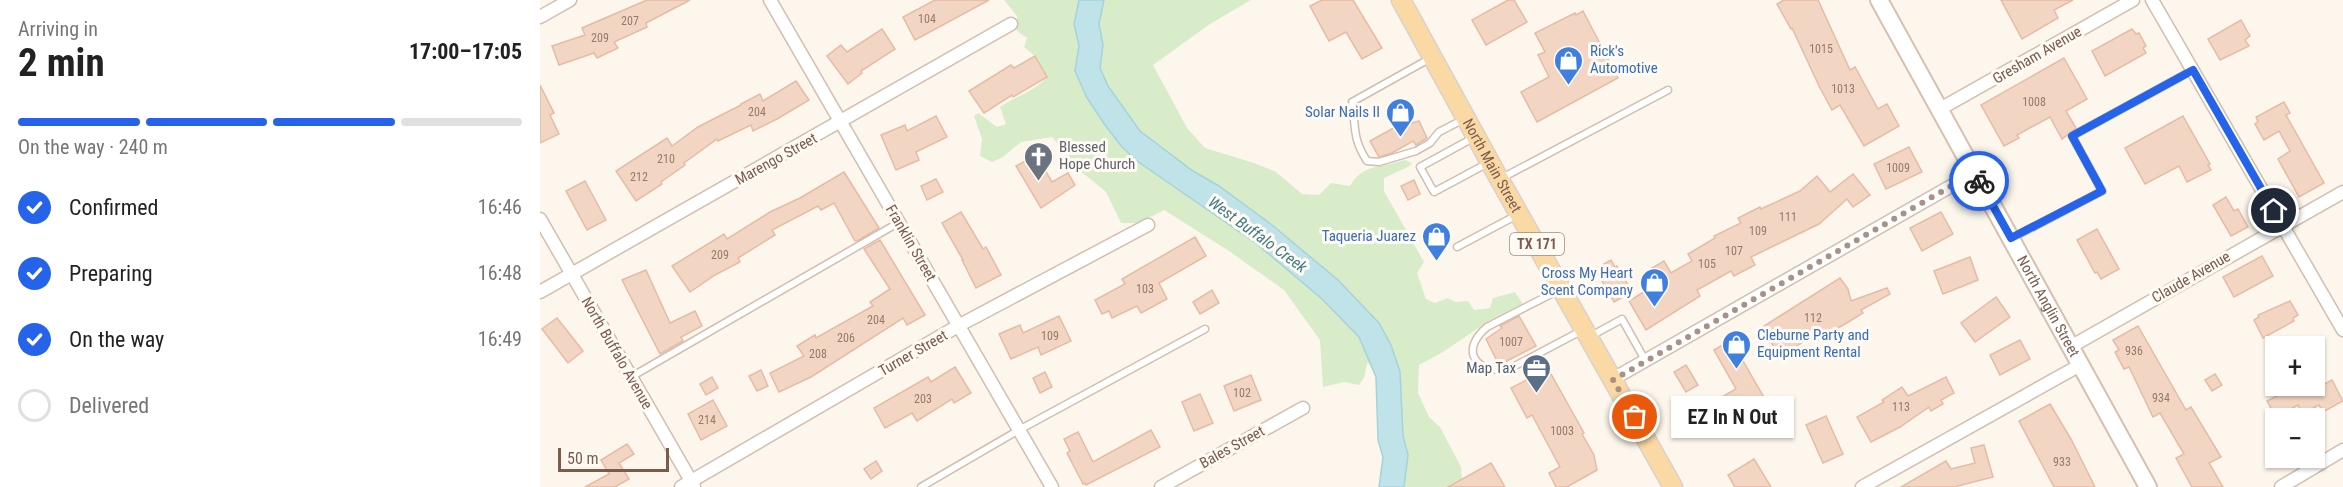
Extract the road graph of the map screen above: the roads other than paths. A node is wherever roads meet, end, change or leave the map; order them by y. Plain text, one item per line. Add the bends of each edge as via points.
1 (570, 0) edge
2 (771, 0) edge
3 (1401, 0) edge
4 (1879, 0) edge
5 (2133, 0) edge
6 (2152, 0) edge
7 (540, 17) edge
8 (1011, 24) dead end
9 (1432, 57) junction
10 (2193, 70) junction
11 (1668, 90) dead end
12 (1940, 109) junction
13 (1466, 118) junction
14 (842, 122) junction
15 (1476, 136) junction
16 (1490, 162) junction
17 (1974, 173) junction
18 (1499, 179) junction
19 (2343, 192) edge
20 (1519, 214) junction
21 (540, 219) edge
22 (899, 222) junction
23 (1148, 225) dead end
24 (2282, 225) junction
25 (2011, 238) junction
26 (1457, 247) dead end
27 (572, 274) junction
28 (1562, 289) junction
29 (540, 292) edge
30 (958, 326) junction
31 (1205, 329) dead end
32 (2343, 330) edge
33 (1587, 333) junction
34 (2072, 346) junction
35 (1645, 361) junction
36 (2082, 364) junction
37 (631, 377) junction
38 (1613, 380) junction
39 (1303, 408) dead end
40 (1019, 430) junction
41 (2343, 450) edge
42 (689, 485) edge
43 (1667, 485) edge
44 (921, 487) edge
45 (1052, 487) edge
46 (1161, 487) edge
47 (1862, 487) edge
48 (2148, 487) edge
49 (2281, 487) edge

1 - 7 street
2 - 14 street, Franklin Street
3 - 9 main road, North Main Street / TX 171
4 - 12 street, North Anglin Street
5 - 12 street, Gresham Avenue
6 - 10 street
8 - 14 street, Marengo Street
9 - 13 main road, North Main Street / TX 171
9 - 13 lane via 1352,102 1358,147 1367,161 1379,162 1416,151 1439,132
10 - 24 street
10 - 25 lane via 2072,136 2102,191
11 - 18 lane
12 - 17 street, North Anglin Street
13 - 15 main road, North Main Street / TX 171
14 - 22 street, Franklin Street
14 - 27 street, Marengo Street
15 - 16 main road, North Main Street / TX 171
15 - 16 lane via 1420,167 1434,192
16 - 18 main road, North Main Street / TX 171
17 - 25 street, North Anglin Street
17 - 35 street
18 - 20 main road, North Main Street / TX 171
19 - 24 street, Claude Avenue
20 - 26 lane
20 - 28 main road, North Main Street / TX 171
21 - 27 street, North Buffalo Avenue
22 - 30 street, Franklin Street
22 - 37 lane
23 - 30 street, Turner Street
24 - 32 street
24 - 34 street, Claude Avenue
25 - 34 street, North Anglin Street
27 - 29 street, Marengo Street
27 - 37 street, North Buffalo Avenue
28 - 33 main road, North Main Street / TX 171
28 - 33 lane via 1487,327 1478,335 1474,358 1481,367 1507,370
30 - 40 street, Franklin Street
30 - 42 street, Turner Street
31 - 40 lane
33 - 35 lane via 1623,319
33 - 38 main road, North Main Street / TX 171
34 - 36 street, North Anglin Street
35 - 38 street
36 - 47 street
36 - 48 street, North Anglin Street
37 - 42 street, North Buffalo Avenue
38 - 43 main road, North Main Street / TX 171
39 - 46 street, Bales Street
40 - 44 lane
40 - 45 street, Franklin Street
41 - 49 street

